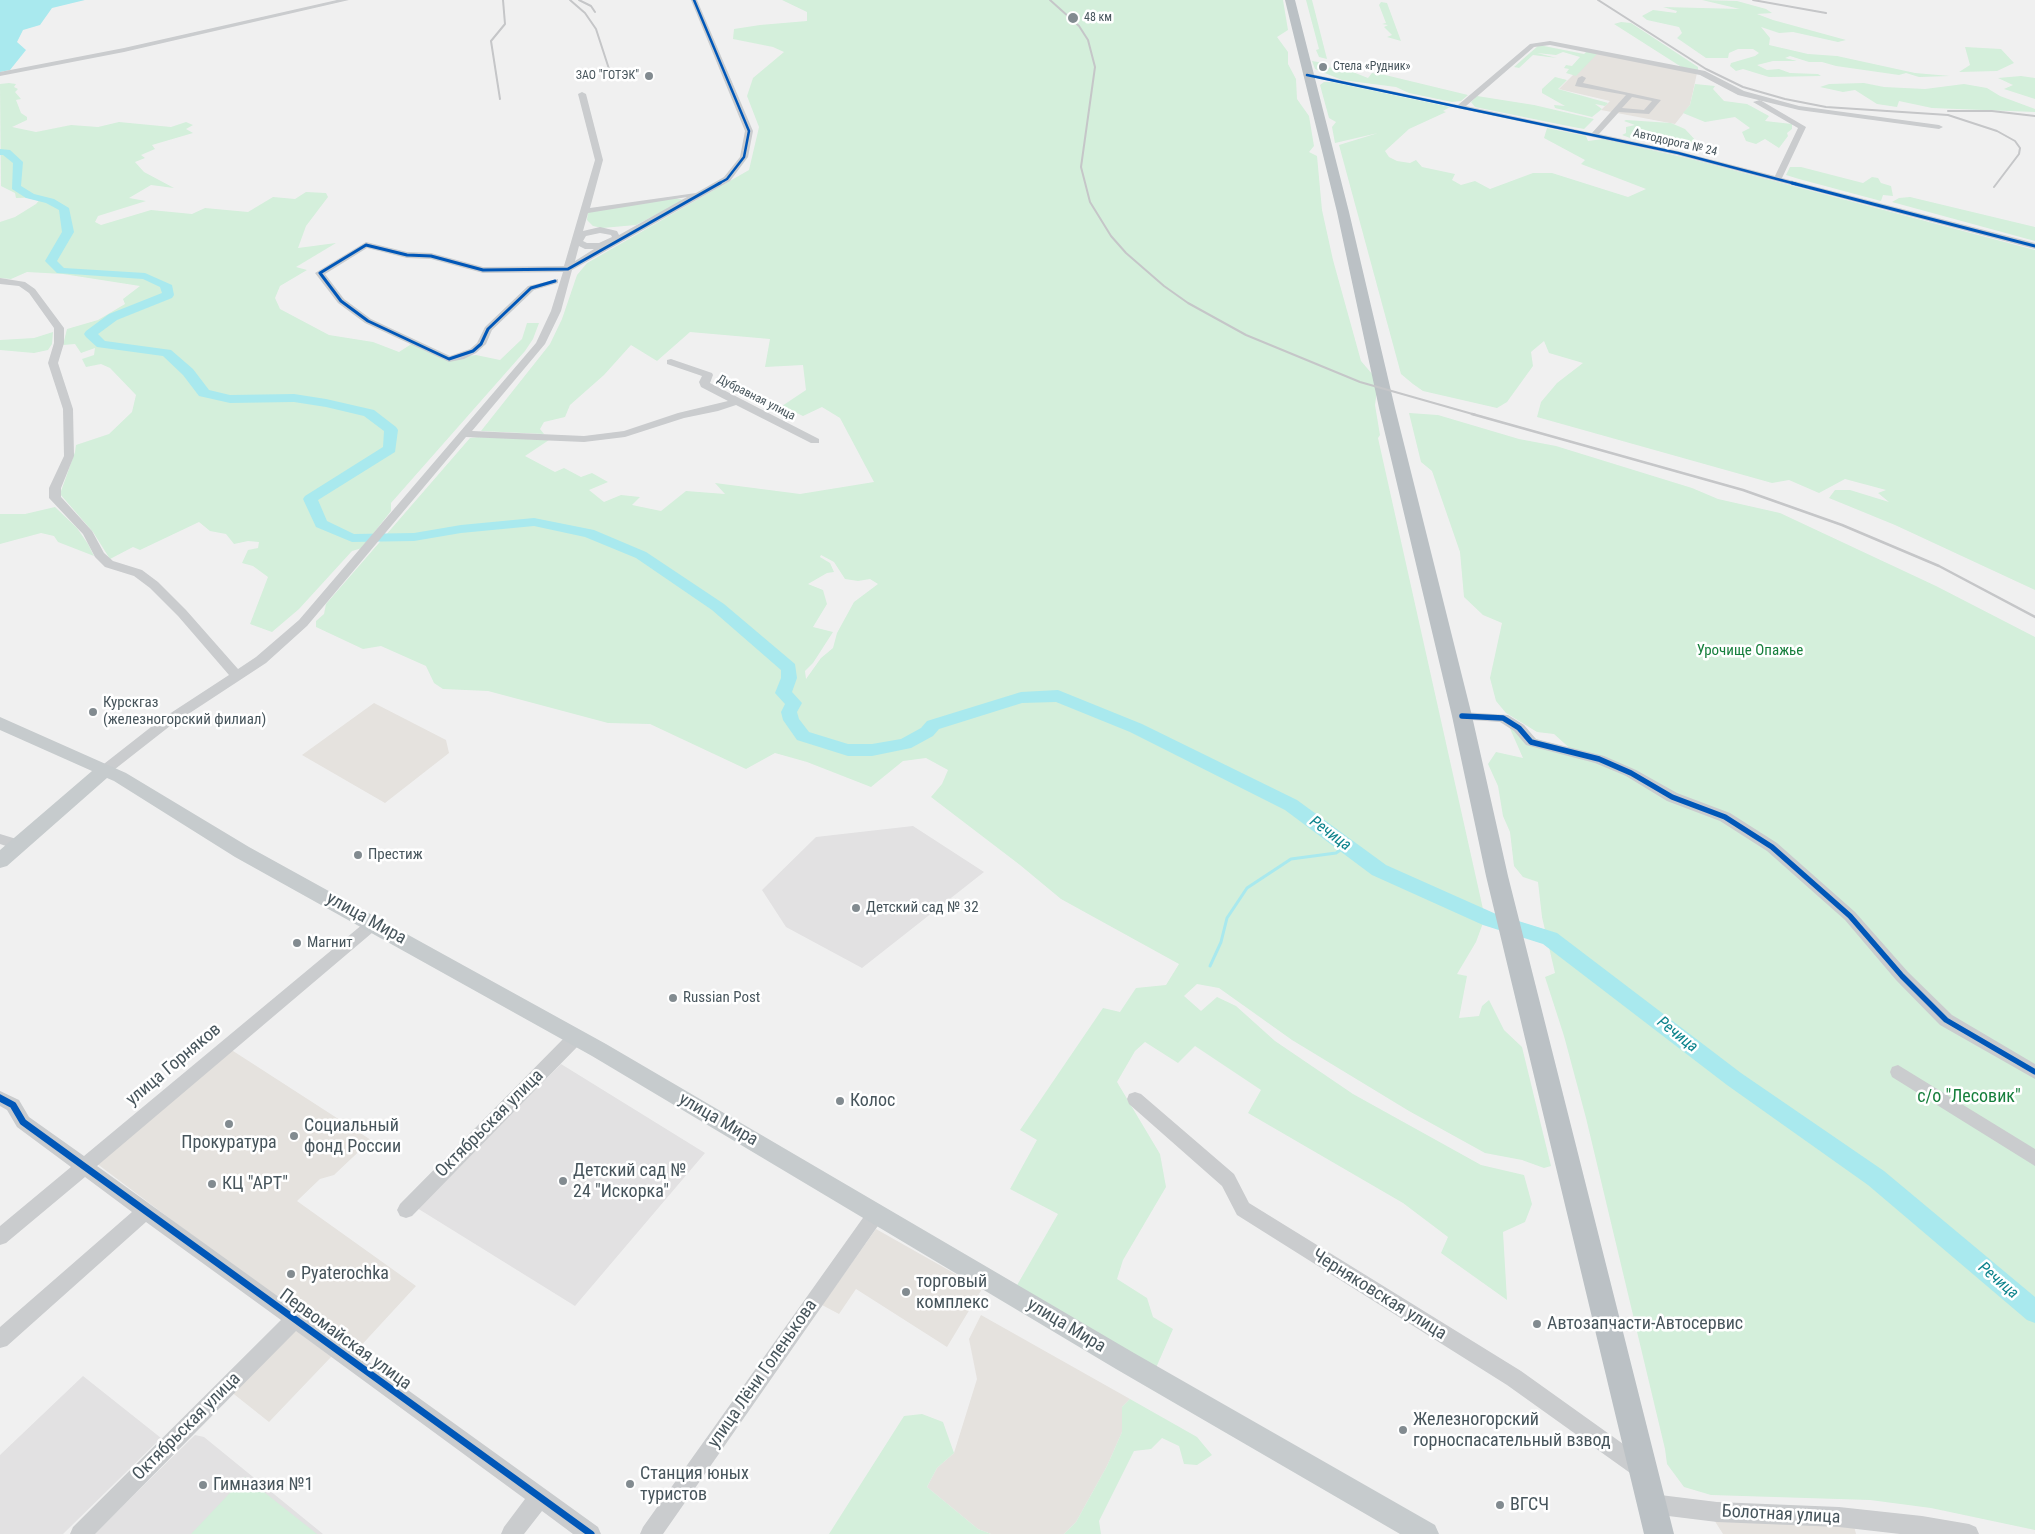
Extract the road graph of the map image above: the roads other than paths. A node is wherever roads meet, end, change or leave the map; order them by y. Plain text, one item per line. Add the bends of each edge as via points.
1 (346, 0) edge
2 (694, 0) edge
3 (1290, 0) edge
4 (0, 74) edge
5 (1307, 75) junction
6 (1582, 78) dead end
7 (582, 94) dead end
8 (1631, 95) junction
9 (1748, 95) junction
10 (1460, 107) junction
11 (1616, 110) junction
12 (1939, 127) dead end
13 (1594, 134) junction
14 (1777, 179) junction
15 (701, 193) junction
16 (586, 211) junction
17 (582, 221) junction
18 (653, 221) junction
19 (604, 230) junction
20 (578, 238) junction
21 (610, 243) junction
22 (2035, 246) edge
23 (568, 269) junction
24 (0, 281) edge
25 (555, 281) dead end
26 (671, 362) dead end
27 (734, 402) junction
28 (465, 434) junction
29 (815, 441) dead end
30 (237, 676) junction
31 (1462, 716) junction
32 (0, 723) edge
33 (105, 770) junction
34 (0, 839) edge
35 (18, 845) junction
36 (0, 861) edge
37 (374, 923) junction
38 (575, 1038) junction
39 (1898, 1072) dead end
40 (2035, 1072) edge
41 (0, 1098) edge
42 (1135, 1099) dead end
43 (2035, 1158) edge
44 (84, 1166) junction
45 (147, 1210) junction
46 (406, 1210) dead end
47 (876, 1214) junction
48 (0, 1237) edge
49 (294, 1320) junction
50 (0, 1339) edge
51 (1643, 1470) junction
52 (540, 1497) junction
53 (1652, 1504) junction
54 (80, 1534) edge
55 (511, 1534) edge
56 (591, 1534) edge
57 (650, 1534) edge
58 (1426, 1534) edge
59 (1659, 1534) edge
60 (1969, 1534) edge

1 - 4 street via 106,54
2 - 15 street via 749,131 744,157 727,179
3 - 5 highway
5 - 10 street, Автодорога № 24
5 - 31 highway via 1343,212
6 - 8 street via 1578,84
7 - 16 street via 599,160
8 - 11 street
8 - 11 street via 1657,100 1646,112
9 - 10 street via 1702,73 1541,43 1527,49
9 - 12 street via 1821,112
9 - 14 street via 1802,127
10 - 13 street, Автодорога № 24
11 - 13 street
13 - 14 street, Автодорога № 24
14 - 22 street, Автодорога № 24
15 - 16 street
15 - 18 street
16 - 17 street
17 - 19 street
17 - 20 street
18 - 19 street via 629,228
18 - 21 street
19 - 20 street via 588,232
19 - 21 street via 617,235
20 - 21 street via 580,243 588,246
20 - 23 street
21 - 23 street
23 - 25 street via 483,270 430,256 407,255 366,245 320,274 341,301 368,321 449,358 473,352 488,329 531,288
23 - 28 street via 556,311 540,344
24 - 30 street via 22,284 32,291 59,328 59,343 53,363 68,409 69,456 55,498 88,533 99,555 109,564 138,573 154,585
26 - 27 street, Дубравная улица via 708,375 705,385
27 - 28 street via 625,434 584,440
27 - 29 street, Дубравная улица
28 - 30 street via 302,623 261,660
30 - 33 street via 165,723
31 - 40 street via 1503,718 1519,728 1531,742 1599,759 1631,773 1672,798 1726,817 1772,847 1850,916 1946,1020
31 - 51 highway
32 - 33 main road, улица Мира
33 - 35 main road
33 - 37 main road, улица Мира via 242,852
34 - 35 street
35 - 36 main road
37 - 38 main road, улица Мира
37 - 44 street, улица Горняков
38 - 46 street, Октябрьская улица
38 - 47 main road, улица Мира
39 - 43 street
41 - 44 street, Первомайская улица via 13,1106 23,1122
42 - 51 street, Черняковская улица via 1228,1180 1243,1209 1514,1378
44 - 45 street, Первомайская улица
44 - 48 street, улица Горняков
45 - 49 street, Первомайская улица
45 - 50 street
47 - 57 street, улица Лёни Голенькова
47 - 58 main road, улица Мира
49 - 52 street, Первомайская улица
49 - 54 street, Октябрьская улица
51 - 53 highway
52 - 55 street
52 - 56 street, Первомайская улица
53 - 59 highway
53 - 60 street, Болотная улица via 1717,1512 1839,1517

